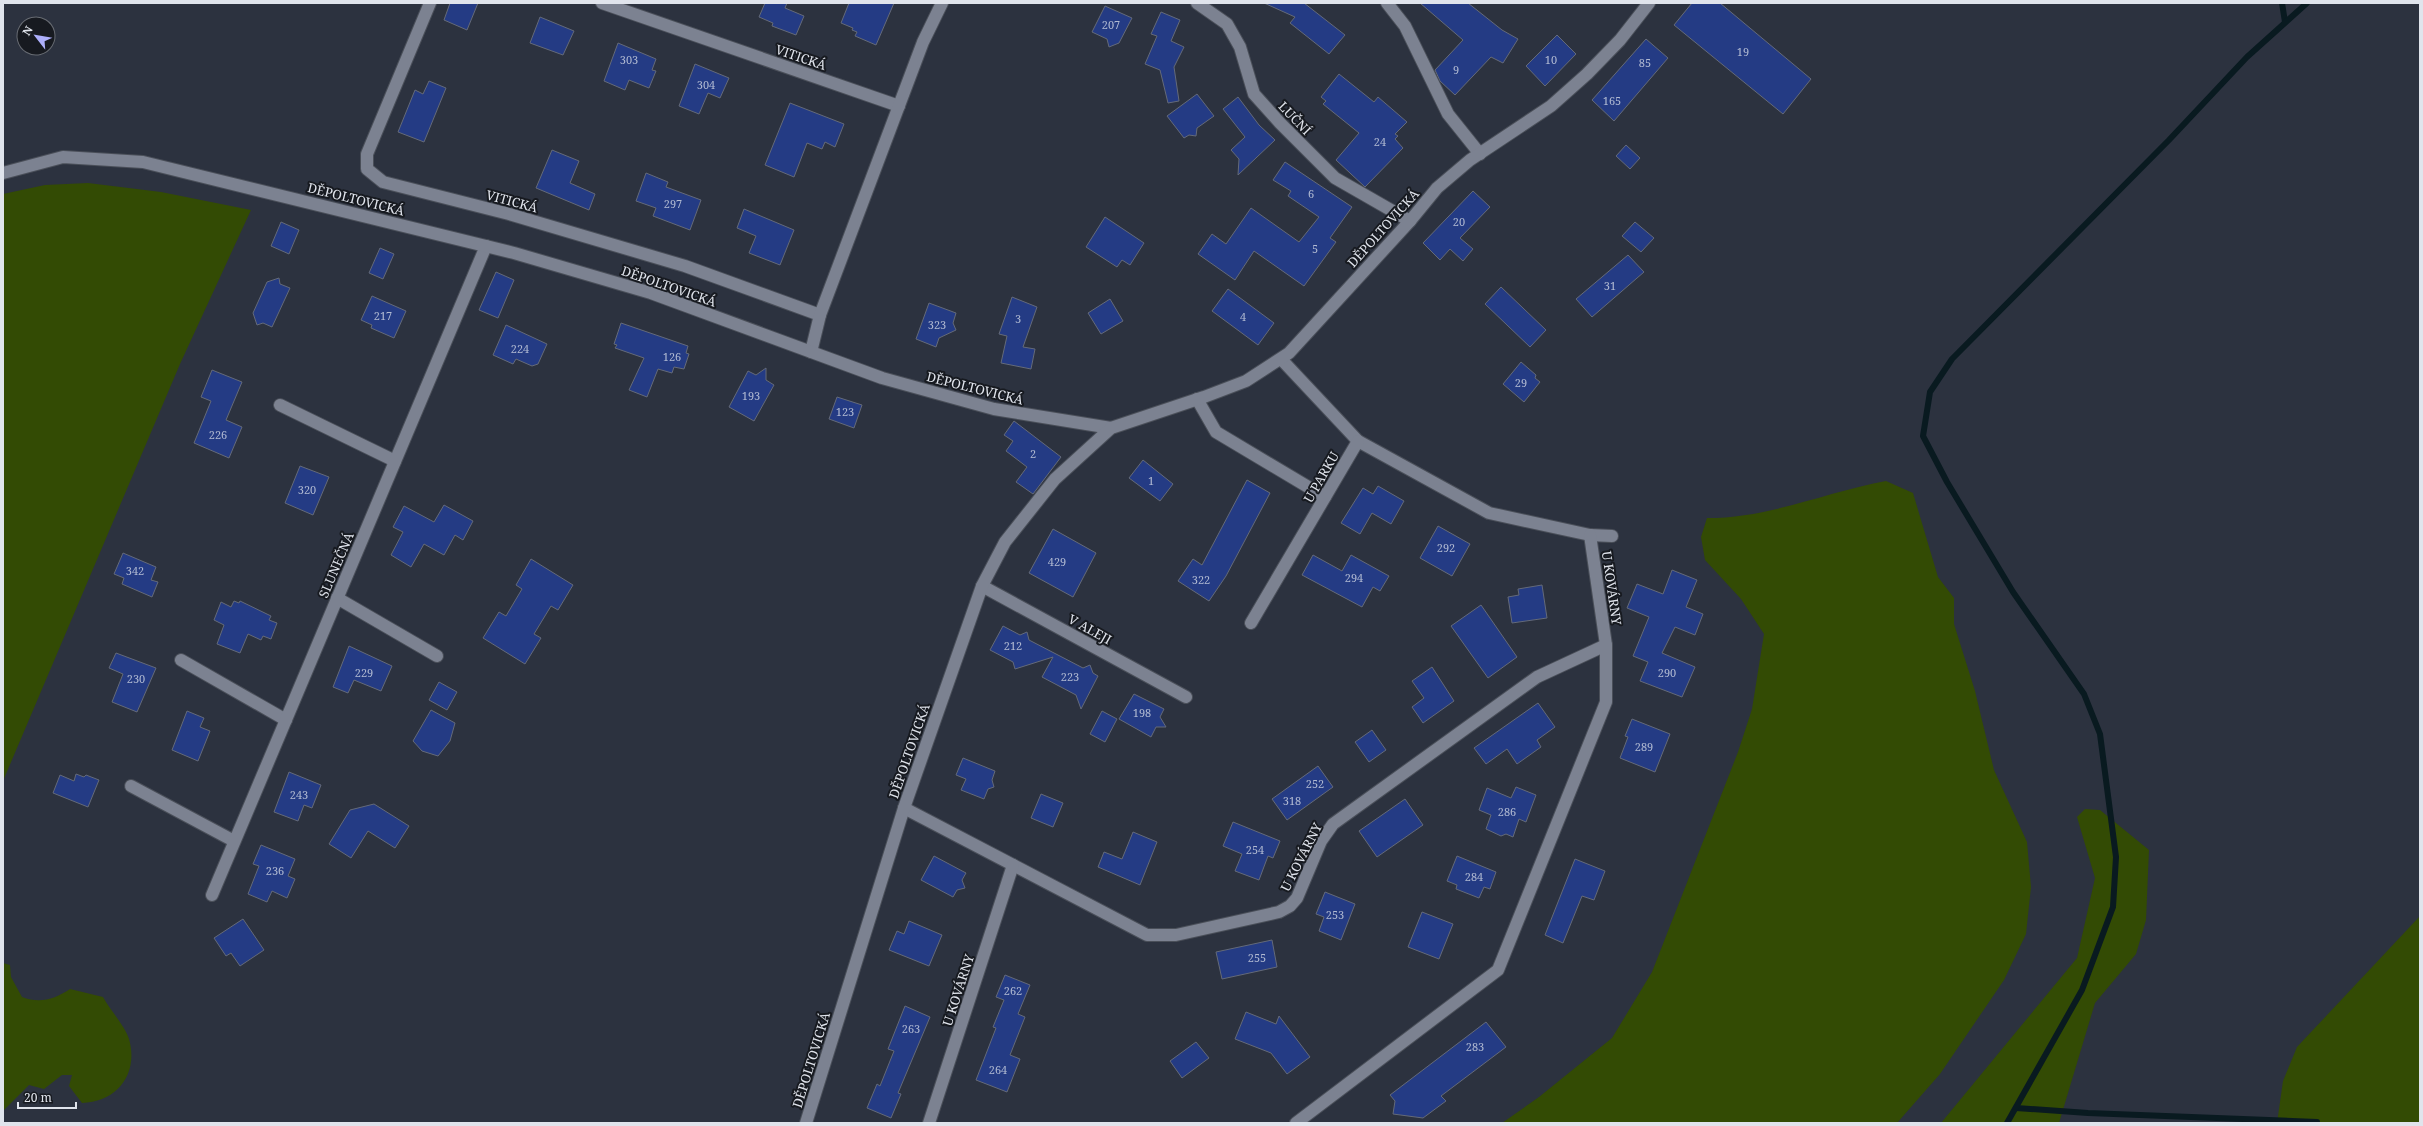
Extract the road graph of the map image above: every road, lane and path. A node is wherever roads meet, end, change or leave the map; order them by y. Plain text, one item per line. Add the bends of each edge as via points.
1 (430, 3) edge
2 (602, 3) edge
3 (942, 3) edge
4 (1197, 3) edge
5 (1387, 3) edge
6 (1649, 3) edge
7 (899, 106) junction
8 (1480, 154) junction
9 (3, 173) edge
10 (1410, 221) junction
11 (486, 246) junction
12 (820, 315) junction
13 (811, 352) junction
14 (1281, 359) junction
15 (1197, 399) junction
16 (280, 405) dead end
17 (1111, 428) junction
18 (1358, 441) junction
19 (395, 461) junction
20 (1325, 497) junction
21 (1590, 535) junction
22 (1612, 536) dead end
23 (982, 586) junction
24 (337, 598) junction
25 (1251, 623) dead end
26 (1606, 645) junction
27 (437, 656) dead end
28 (180, 660) dead end
29 (1186, 697) dead end
30 (286, 720) junction
31 (131, 786) dead end
32 (904, 808) junction
33 (234, 841) junction
34 (1013, 865) junction
35 (212, 895) dead end
36 (806, 1123) edge
37 (929, 1123) edge
38 (1296, 1123) edge

1 - 12 street, VITICKÁ via 367,154 367,169 383,182 509,214 684,266
2 - 7 street, VITICKÁ
3 - 7 street via 922,42
4 - 10 street, LUČNÍ via 1227,24 1240,46 1254,94 1280,123 1335,178
5 - 8 street via 1405,26 1448,114
6 - 8 street, DĚPOLTOVICKÁ via 1620,40 1587,74 1551,106
7 - 12 street
8 - 10 street, DĚPOLTOVICKÁ via 1437,188
9 - 11 street, DĚPOLTOVICKÁ via 63,157 143,162
10 - 14 street, DĚPOLTOVICKÁ
11 - 13 street, DĚPOLTOVICKÁ via 651,293
11 - 19 street, SLUNEČNÁ
12 - 13 street
13 - 17 street, DĚPOLTOVICKÁ via 882,378 994,410
14 - 15 street, DĚPOLTOVICKÁ via 1246,380
14 - 18 street
15 - 17 street, DĚPOLTOVICKÁ
15 - 20 street via 1216,432
16 - 19 street
17 - 23 street, DĚPOLTOVICKÁ via 1055,479 1005,542
18 - 20 street, U PARKU
18 - 21 street via 1489,513
19 - 24 street, SLUNEČNÁ
20 - 25 street, U PARKU
21 - 22 street
21 - 26 street, U KOVÁRNY
23 - 29 street, V ALEJI
23 - 32 street, DĚPOLTOVICKÁ
24 - 27 street
24 - 30 street, SLUNEČNÁ
26 - 34 street, U KOVÁRNY via 1537,677 1333,824 1321,841 1298,898 1279,912 1176,934 1147,935
26 - 38 street, U KOVÁRNY via 1606,702 1498,970
28 - 30 street
30 - 33 street, SLUNEČNÁ
31 - 33 street
32 - 34 street, U KOVÁRNY
32 - 36 street, DĚPOLTOVICKÁ
33 - 35 street, SLUNEČNÁ
34 - 37 street, U KOVÁRNY

